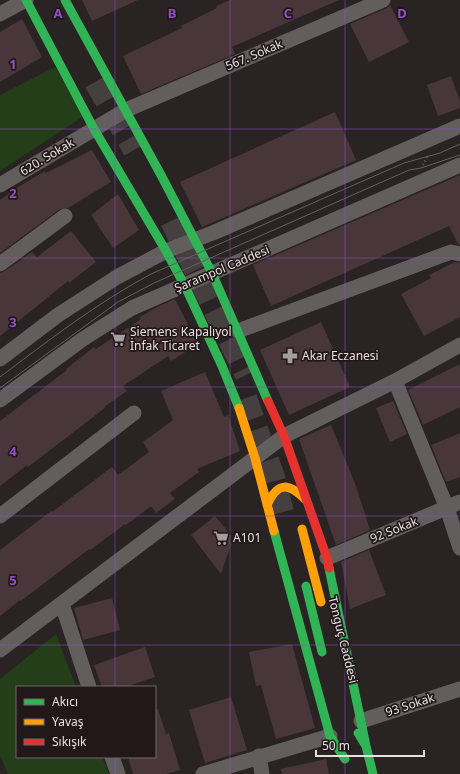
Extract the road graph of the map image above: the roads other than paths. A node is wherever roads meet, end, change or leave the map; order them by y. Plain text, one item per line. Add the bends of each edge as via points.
1 (26, 0) edge
2 (65, 0) edge
3 (383, 0) edge
4 (0, 14) edge
5 (126, 110) junction
6 (460, 126) edge
7 (94, 129) junction
8 (460, 165) edge
9 (0, 185) edge
10 (65, 216) dead end
11 (194, 240) junction
12 (166, 251) junction
13 (460, 254) edge
14 (0, 264) edge
15 (212, 273) junction
16 (184, 286) junction
17 (238, 331) junction
18 (460, 345) edge
19 (0, 359) edge
20 (395, 381) junction
21 (0, 400) edge
22 (134, 413) dead end
23 (284, 436) junction
24 (256, 458) junction
25 (306, 500) junction
26 (454, 505) edge
27 (266, 506) junction
28 (0, 516) edge
29 (301, 523) dead end
30 (460, 548) edge
31 (327, 558) junction
32 (304, 578) dead end
33 (62, 604) junction
34 (324, 613) dead end
35 (0, 650) edge
36 (324, 660) dead end
37 (89, 686) edge
38 (460, 689) edge
39 (357, 722) junction
40 (335, 735) junction
41 (259, 756) junction
42 (112, 758) edge
43 (346, 763) dead end
44 (118, 774) edge
45 (203, 774) edge
46 (262, 774) edge
47 (373, 774) edge

1 - 4 street
1 - 7 main road
2 - 5 main road
3 - 5 street, 567. Sokak
5 - 7 street, 567. Sokak
5 - 11 main road
6 - 11 street
7 - 9 street, 620. Sokak
7 - 12 main road
8 - 15 street, Şarampol Caddesi
10 - 14 street
11 - 12 street
11 - 15 main road
12 - 16 main road
12 - 19 street via 117,277 58,315
13 - 17 street via 451,252
15 - 16 street, Şarampol Caddesi
15 - 17 main road
16 - 21 street, Şarampol Caddesi via 132,308 83,339
16 - 24 main road via 239,406
17 - 23 main road
18 - 20 street
20 - 23 street
20 - 26 street
22 - 28 street
23 - 24 street
23 - 25 main road
24 - 27 main road
24 - 33 street
25 - 27 main road via 295,489 283,486 274,492
25 - 31 main road
26 - 30 street
26 - 31 street, 92 Sokak
27 - 40 main road
29 - 34 main road, Tonguç Caddesi
31 - 39 main road
32 - 36 main road, Tonguç Caddesi
33 - 35 street
33 - 37 street
38 - 39 street, 93 Sokak
39 - 47 main road
40 - 41 street
40 - 43 main road
41 - 45 street
41 - 46 street
42 - 44 street

